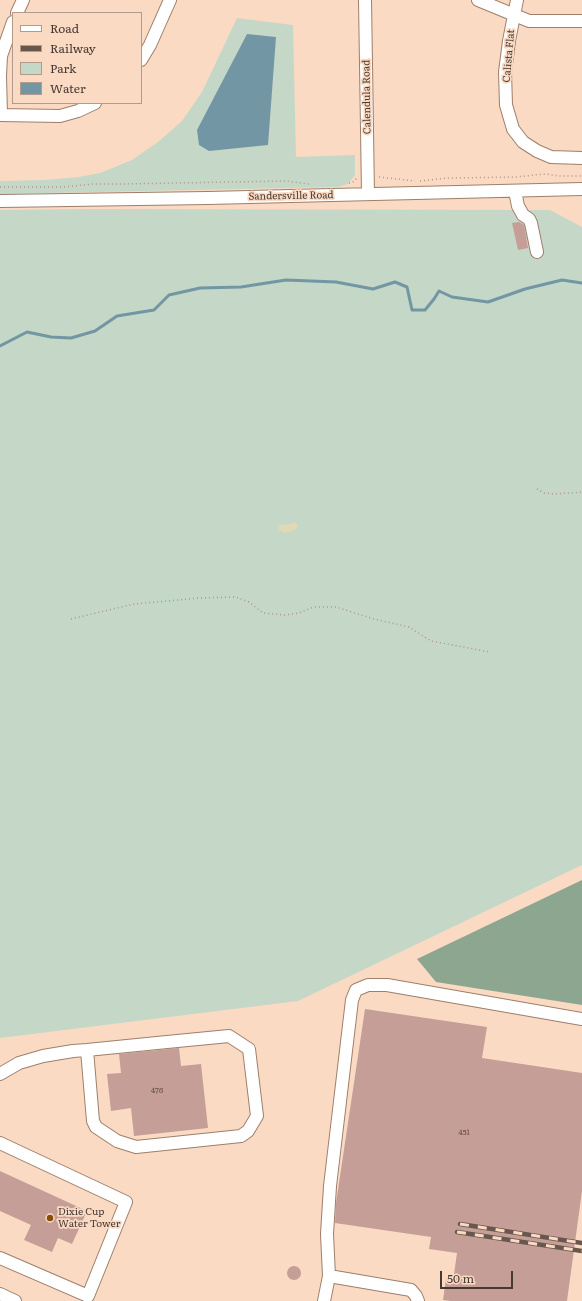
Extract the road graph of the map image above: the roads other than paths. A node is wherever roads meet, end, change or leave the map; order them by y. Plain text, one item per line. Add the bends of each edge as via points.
1 (23, 0) edge
2 (170, 0) edge
3 (365, 0) edge
4 (478, 0) edge
5 (517, 0) edge
6 (17, 12) edge
7 (513, 15) junction
8 (582, 21) edge
9 (12, 25) edge
10 (142, 58) edge
11 (93, 104) edge
12 (1, 115) edge
13 (582, 158) edge
14 (582, 189) edge
15 (515, 191) junction
16 (368, 194) junction
17 (0, 201) edge
18 (537, 252) dead end
19 (582, 1019) edge
20 (87, 1050) junction
21 (0, 1074) edge
22 (0, 1143) edge
23 (0, 1258) edge
24 (329, 1276) junction
25 (0, 1294) edge
26 (15, 1301) edge
27 (324, 1301) edge
28 (418, 1301) edge

1 - 6 street
2 - 10 street
3 - 16 street, Calendula Road
4 - 7 street
5 - 7 street, Calista Flat
7 - 8 street via 529,21
7 - 13 street, Calista Flat via 505,72 506,105 513,129 523,142 551,157
9 - 12 street via 1,56
11 - 12 street via 60,116
14 - 15 street, Sandersville Road
15 - 16 street, Sandersville Road
15 - 18 street via 518,206 531,223
16 - 17 street, Sandersville Road
19 - 24 street via 387,984 368,984 356,990 352,1000 330,1186 326,1234
20 - 20 street via 229,1036 249,1049 257,1116 248,1131 240,1136 136,1147 117,1141 96,1127 93,1121
20 - 21 street via 43,1056 19,1063
22 - 23 street via 126,1202 88,1296
24 - 27 street
24 - 28 street via 411,1290
25 - 26 street

